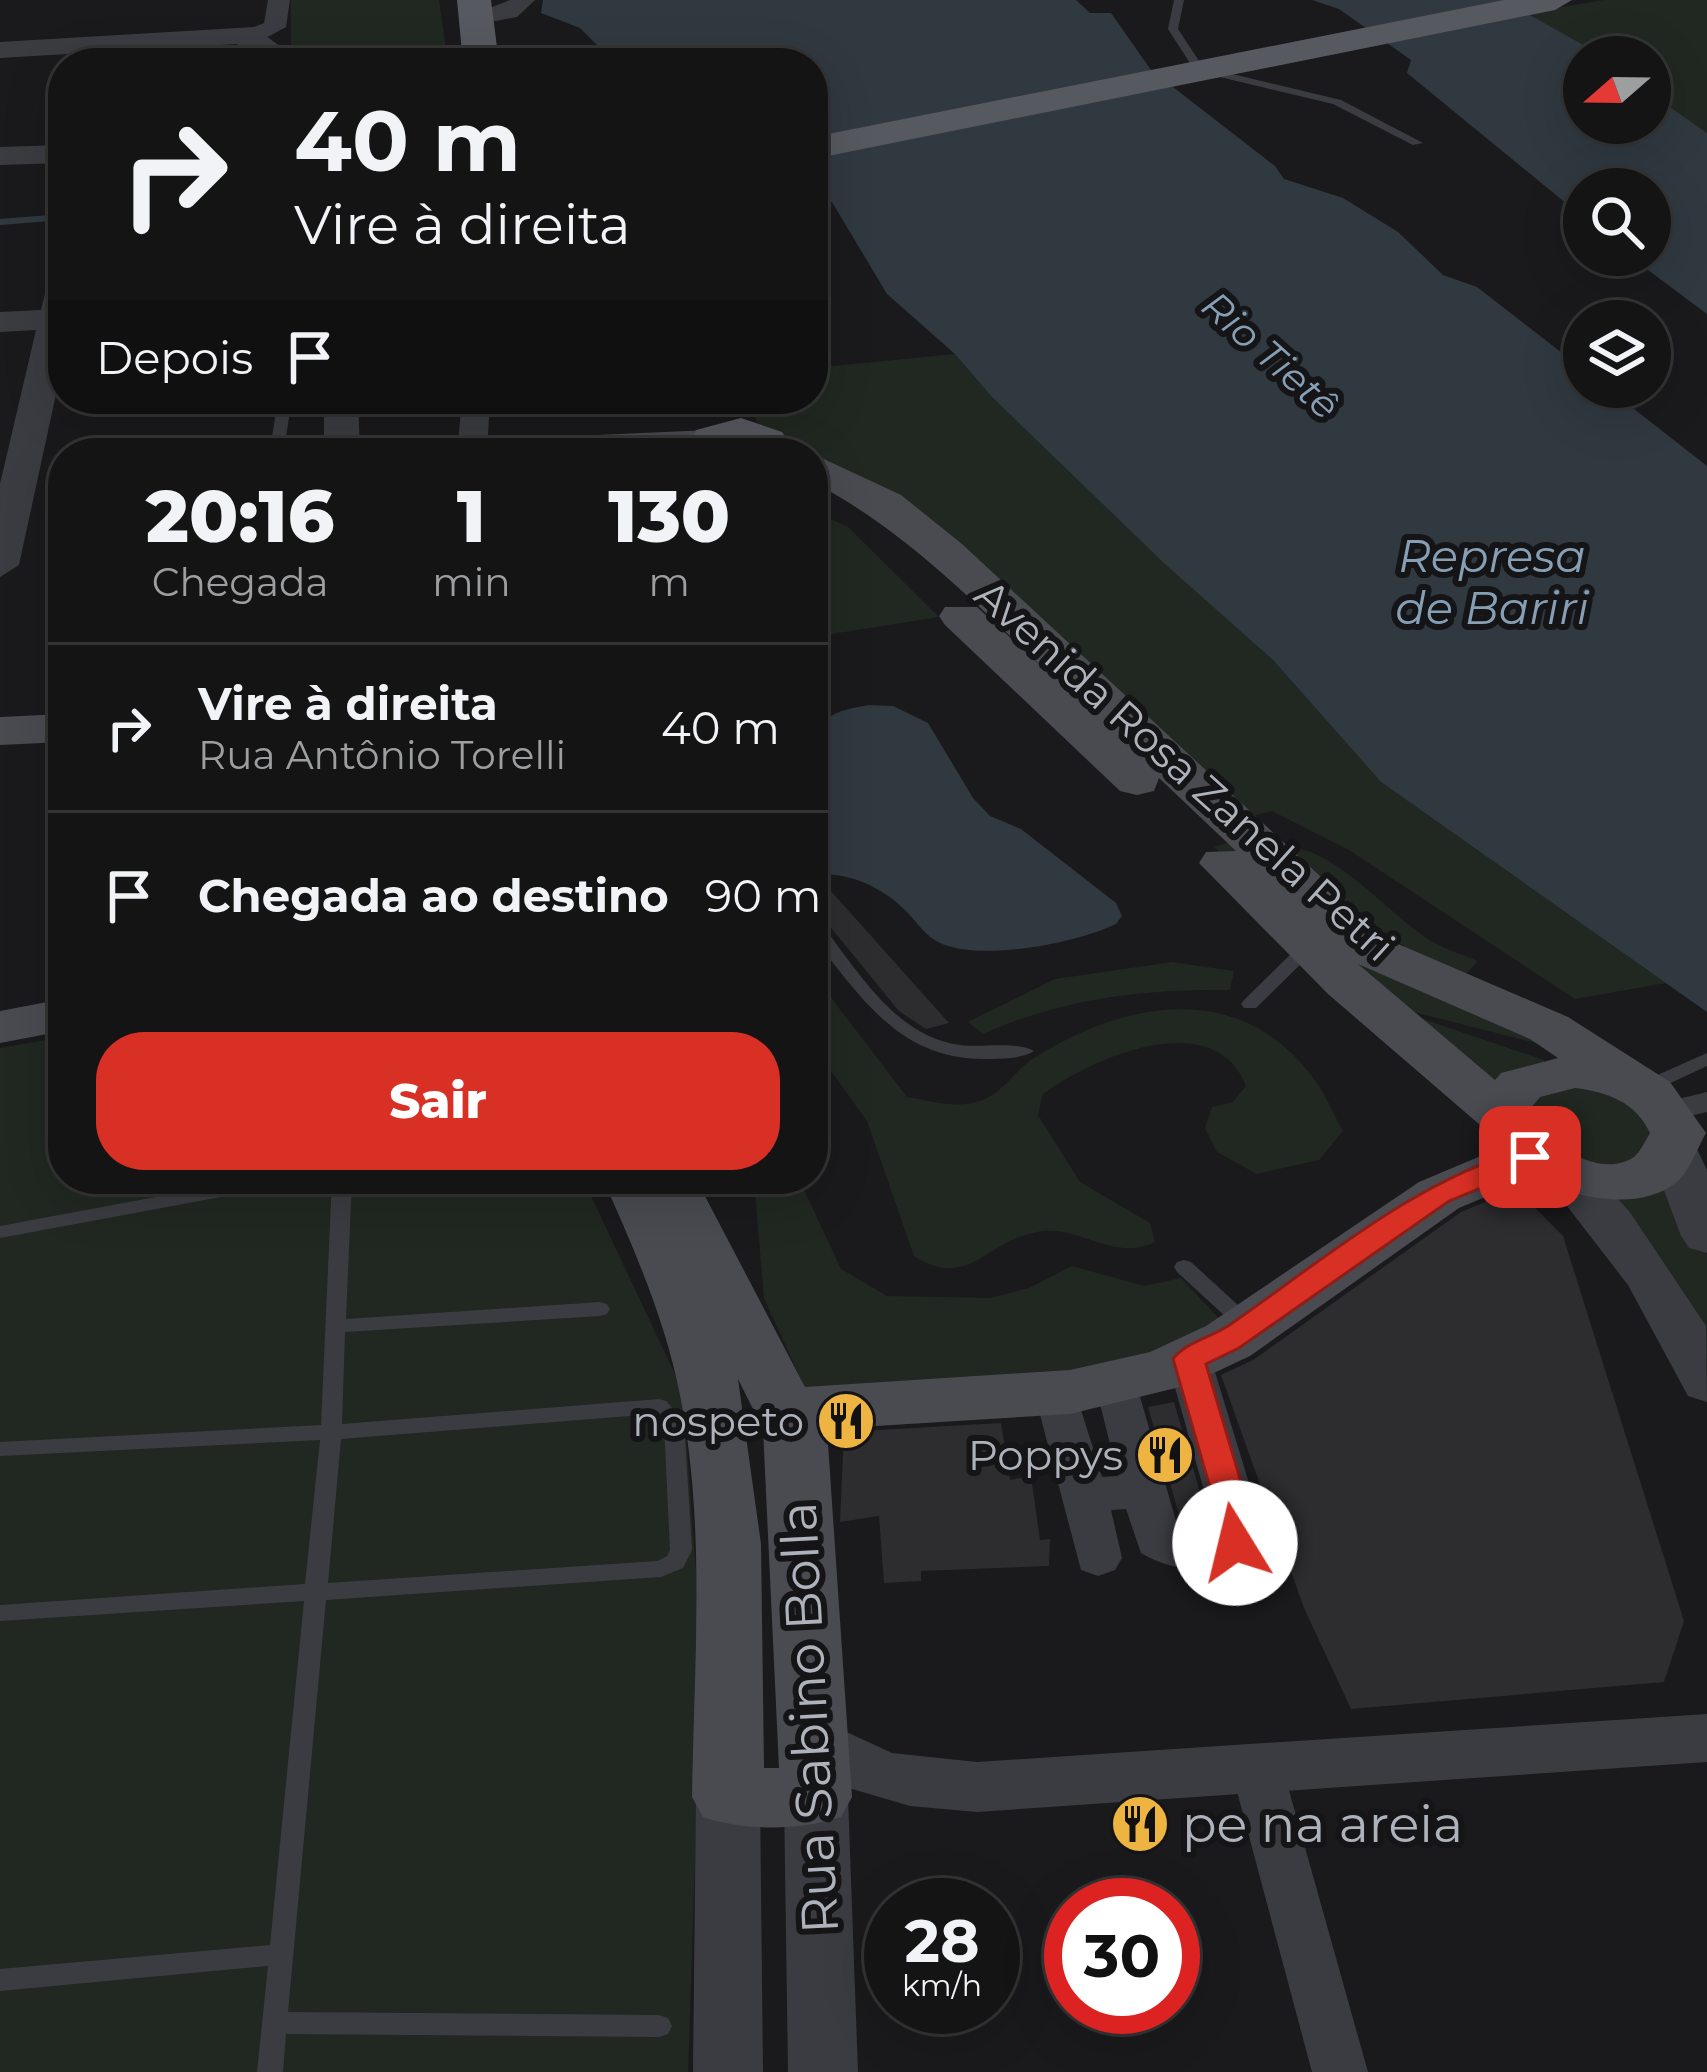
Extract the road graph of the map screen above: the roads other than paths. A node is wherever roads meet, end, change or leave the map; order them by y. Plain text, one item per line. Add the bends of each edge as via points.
1 (279, 0) edge
2 (524, 0) edge
3 (1180, 0) edge
4 (1547, 2) edge
5 (460, 9) edge
6 (254, 35) junction
7 (114, 44) edge
8 (260, 48) edge
9 (451, 48) edge
10 (475, 48) edge
11 (0, 50) edge
12 (1190, 71) junction
13 (1417, 142) dead end
14 (828, 145) edge
15 (48, 154) edge
16 (0, 156) edge
17 (48, 311) edge
18 (0, 322) edge
19 (48, 349) edge
20 (740, 435) edge
21 (695, 438) edge
22 (48, 472) edge
23 (11, 474) edge
24 (828, 474) edge
25 (828, 504) edge
26 (0, 566) edge
27 (48, 729) edge
28 (0, 731) edge
29 (1221, 834) junction
30 (828, 943) edge
31 (1309, 946) junction
32 (1250, 1004) dead end
33 (48, 1018) edge
34 (0, 1027) edge
35 (1025, 1051) dead end
36 (1707, 1059) edge
37 (1678, 1128) edge
38 (1534, 1149) junction
39 (204, 1194) edge
40 (341, 1194) edge
41 (638, 1194) edge
42 (675, 1194) edge
43 (0, 1232) edge
44 (1707, 1236) edge
45 (1184, 1267) dead end
46 (600, 1309) dead end
47 (336, 1326) junction
48 (1249, 1326) junction
49 (1189, 1359) junction
50 (707, 1379) junction
51 (1707, 1383) edge
52 (1117, 1384) junction
53 (1056, 1392) junction
54 (785, 1411) junction
55 (332, 1432) junction
56 (0, 1449) edge
57 (718, 1449) junction
58 (1145, 1490) junction
59 (1084, 1496) junction
60 (1098, 1558) dead end
61 (316, 1592) junction
62 (0, 1613) edge
63 (1707, 1738) edge
64 (1257, 1768) junction
65 (815, 1769) junction
66 (728, 1797) junction
67 (281, 1954) junction
68 (0, 1980) edge
69 (274, 2023) junction
70 (658, 2026) dead end
71 (270, 2072) edge
72 (728, 2072) edge
73 (823, 2072) edge
74 (1340, 2072) edge

1 - 6 street via 275,27
2 - 5 street via 509,13
3 - 12 lane via 1173,29
4 - 12 main road
5 - 9 main road
5 - 10 main road
6 - 7 street
6 - 8 street via 250,43
7 - 11 street
12 - 13 lane via 1337,102
12 - 14 main road
15 - 16 street
17 - 18 street
19 - 23 street
20 - 21 main road
22 - 23 street
23 - 26 street
24 - 29 main road, Avenida Rosa Zanela Petri via 886,504 947,553
25 - 29 main road, Avenida Rosa Zanela Petri
27 - 28 main road
29 - 31 main road, Avenida Rosa Zanela Petri
29 - 37 main road, Avenida Rosa Zanela Petri via 1380,958 1549,1028
30 - 35 lane via 903,1034 962,1056
31 - 32 lane
31 - 38 main road, Avenida Rosa Zanela Petri
33 - 34 main road
36 - 37 lane
37 - 38 main road via 1643,1174 1619,1179
37 - 38 main road via 1575,1071 1546,1074 1508,1097
37 - 44 street
38 - 48 main road via 1439,1195
38 - 51 street, Avenida Rosa Zanela Petri via 1635,1250
39 - 43 lane
40 - 47 lane
41 - 50 main road, Rua Sabino Bolla via 693,1323
42 - 54 main road, Rua Sabino Bolla
45 - 48 lane
46 - 47 lane
47 - 55 lane
48 - 49 main road
49 - 52 main road
49 - 58 street via 1236,1519 1235,1543 1168,1549 1158,1541
50 - 54 main road
50 - 57 main road, Rua Sabino Bolla
52 - 53 main road
52 - 58 street
53 - 54 main road
53 - 59 street
54 - 57 main road via 778,1420 742,1422
54 - 65 main road, Rua Sabino Bolla
55 - 56 lane
55 - 61 lane
55 - 61 lane via 659,1406 674,1422 681,1550 662,1569
57 - 66 main road, Rua Sabino Bolla via 727,1530
58 - 59 street
59 - 60 street
61 - 62 lane
61 - 67 lane
63 - 64 street
64 - 65 street via 977,1787
64 - 74 street
65 - 66 main road
65 - 73 street, Rua Sabino Bolla
66 - 72 street, Rua Sabino Bolla
67 - 68 lane
67 - 69 lane
69 - 70 lane
69 - 71 lane

